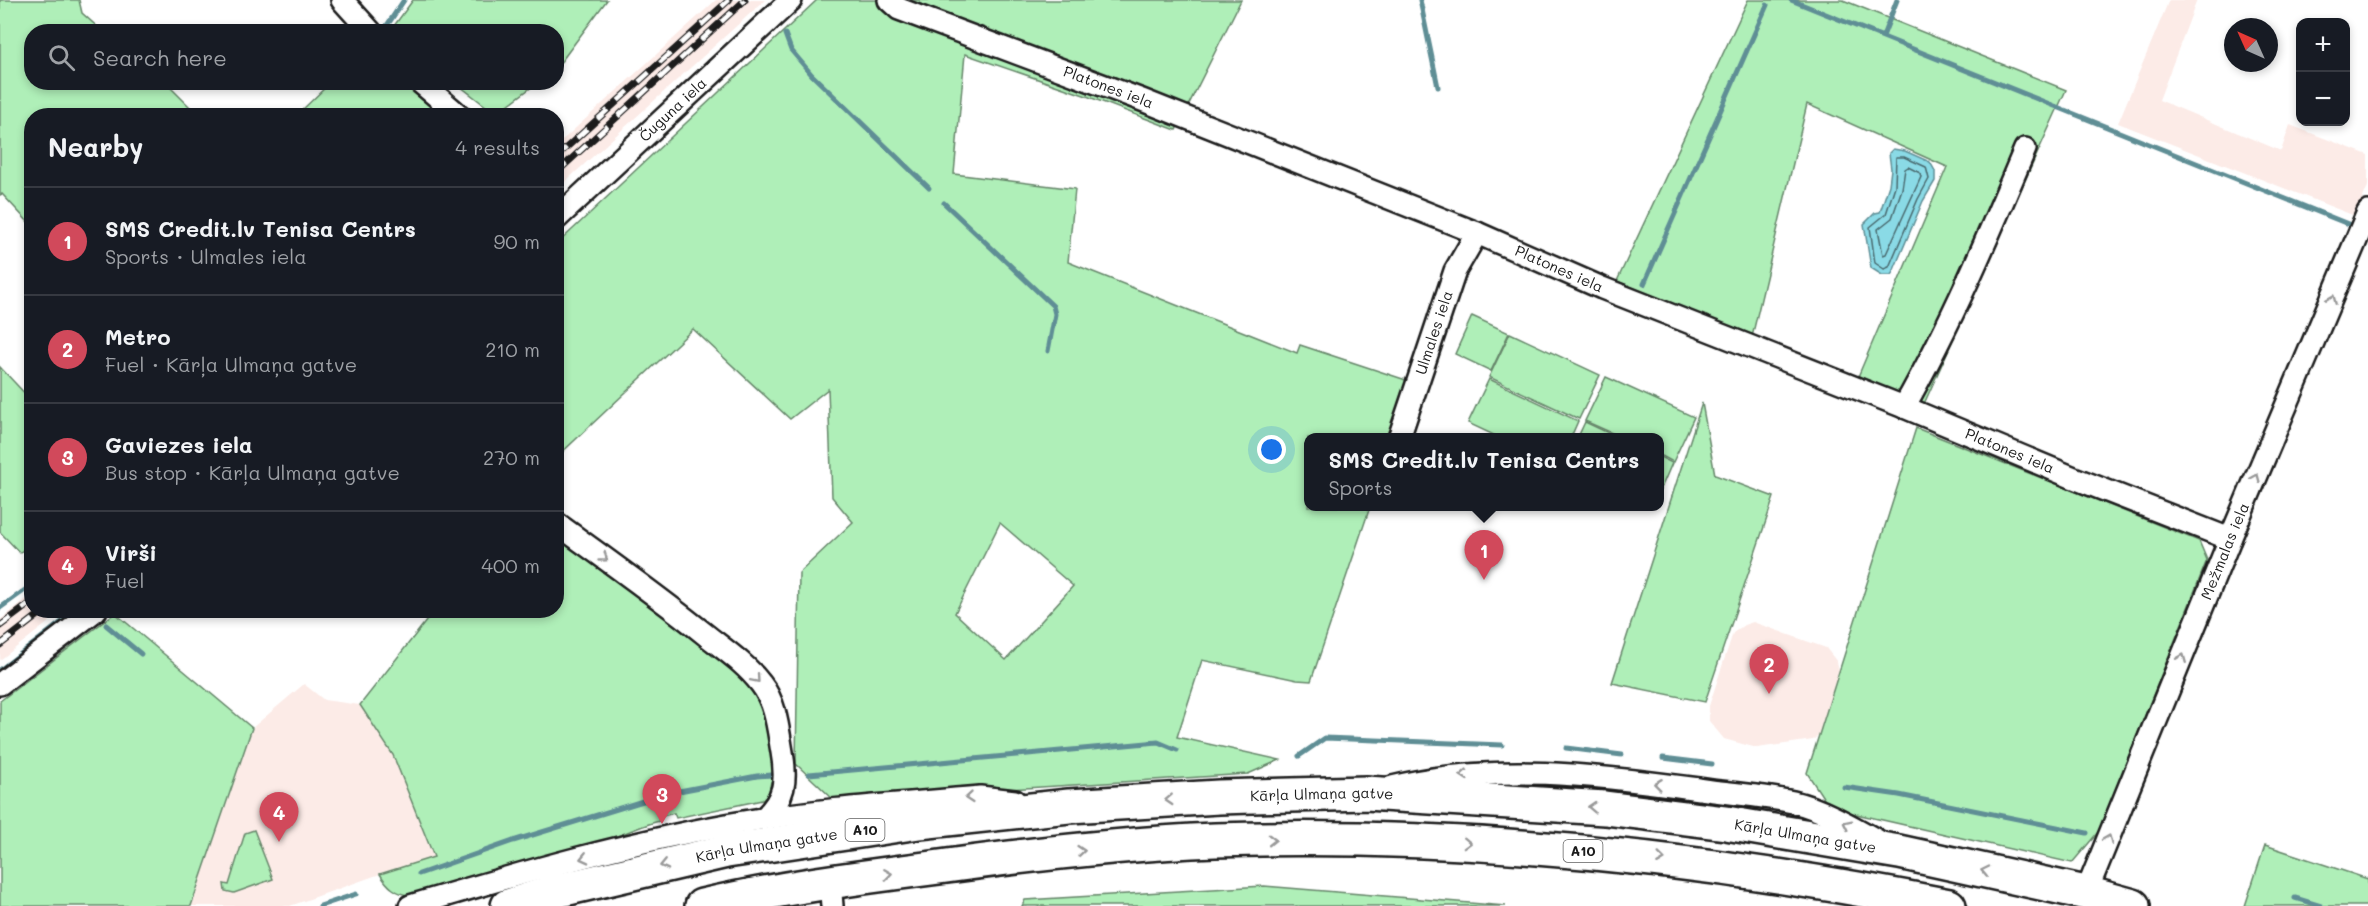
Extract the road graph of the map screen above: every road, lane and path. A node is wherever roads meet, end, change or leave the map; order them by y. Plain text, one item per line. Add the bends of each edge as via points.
1 (342, 0) edge
2 (792, 0) edge
3 (889, 0) edge
4 (364, 24) edge
5 (429, 90) edge
6 (451, 108) edge
7 (2025, 149) dead end
8 (564, 212) edge
9 (2368, 212) edge
10 (1477, 233) junction
11 (1904, 406) junction
12 (1401, 433) edge
13 (564, 529) edge
14 (2230, 539) junction
15 (86, 618) edge
16 (0, 684) edge
17 (1069, 806) junction
18 (764, 818) junction
19 (2086, 893) junction
20 (831, 894) edge
21 (410, 906) edge
22 (508, 906) edge
23 (702, 906) edge
24 (1949, 906) edge
25 (2133, 906) edge

1 - 4 street
2 - 8 street, Čuguna iela
3 - 10 street, Platones iela via 899,9
5 - 6 street
7 - 11 street via 1937,348
14 -> 9 street, Mežmalas iela
10 - 11 street, Platones iela via 1602,288
10 - 12 street, Ulmales iela via 1455,271
11 - 14 street, Platones iela
13 -> 18 street via 677,611 761,684 776,714 785,769 785,784 776,807
19 -> 14 street, Mežmalas iela
15 - 16 street
17 -> 18 street via 980,797
19 -> 17 highway, Kārļa Ulmaņa gatve / A10 via 1899,852 1605,808 1366,793
17 -> 22 highway, Kārļa Ulmaņa gatve / A10 via 919,822 727,851
18 -> 21 street via 530,870
19 - 25 highway, Kārļa Ulmaņa gatve / A10
20 - 23 highway, A10 via 755,894
20 -> 24 highway, A10 via 1021,856 1213,840 1338,839 1474,843 1615,854 1729,868

